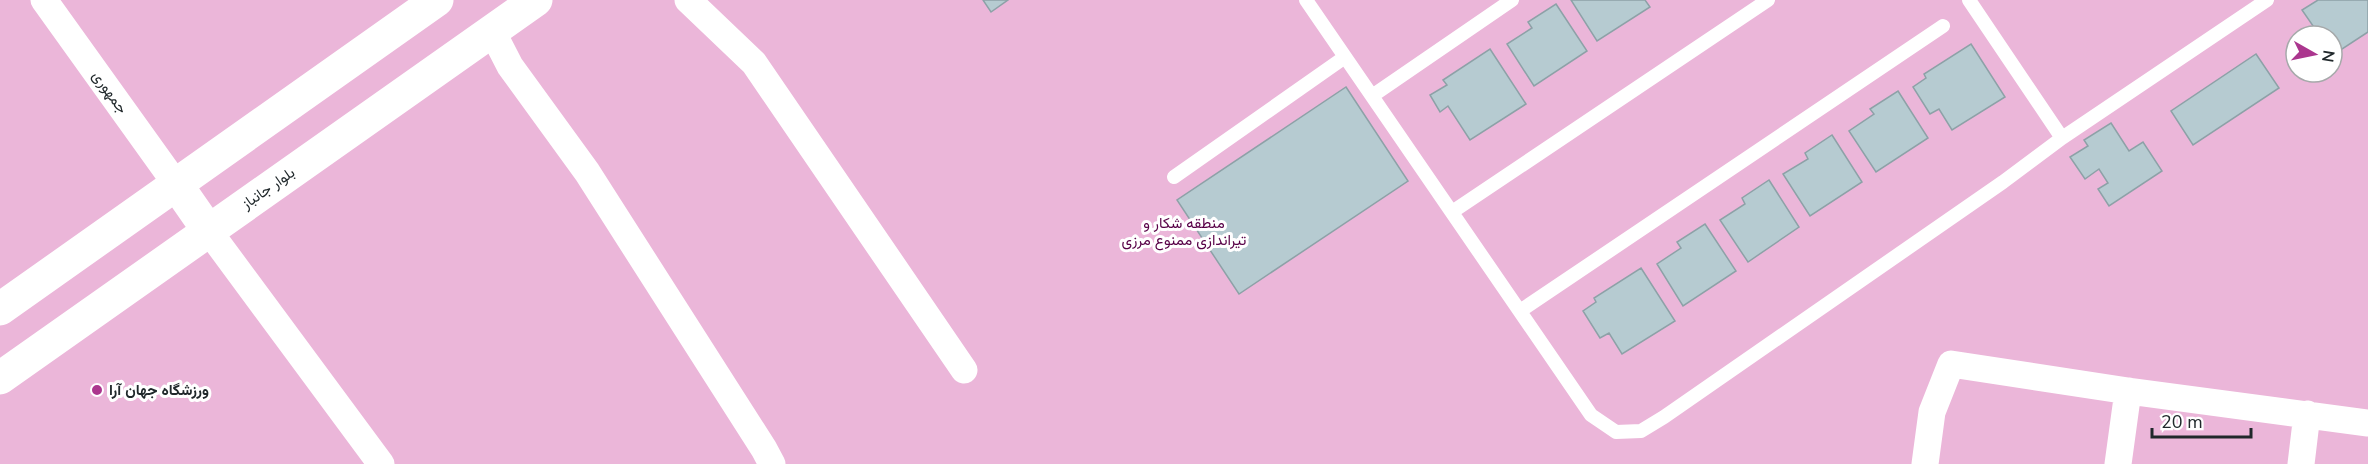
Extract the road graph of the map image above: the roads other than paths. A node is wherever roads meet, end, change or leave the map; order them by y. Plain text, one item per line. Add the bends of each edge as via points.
1 (44, 0) edge
2 (437, 0) edge
3 (536, 0) edge
4 (688, 0) edge
5 (1306, 0) edge
6 (1512, 0) edge
7 (1768, 0) edge
8 (2267, 0) edge
9 (1977, 3) edge
10 (1943, 26) dead end
11 (492, 31) junction
12 (1345, 57) junction
13 (1372, 96) junction
14 (2062, 138) junction
15 (1174, 177) dead end
16 (176, 184) junction
17 (1452, 212) junction
18 (208, 230) junction
19 (0, 309) edge
20 (1520, 311) junction
21 (964, 370) dead end
22 (0, 378) edge
23 (2128, 391) junction
24 (2307, 414) junction
25 (2368, 423) edge
26 (381, 464) edge
27 (772, 464) edge
28 (1925, 464) edge
29 (2118, 464) edge
30 (2301, 464) edge

1 - 16 street, جمهوری
2 - 16 main road
3 - 11 main road, بلوار جانباز
4 - 21 street via 754,63
5 - 12 lane
6 - 13 lane
7 - 17 lane
8 - 14 lane
9 - 14 lane
10 - 20 lane
11 - 18 main road, بلوار جانباز
11 - 27 street via 510,66 587,172
12 - 13 lane
12 - 15 lane
13 - 17 lane
14 - 20 lane via 1641,431 1616,432 1591,415
16 - 18 main road
16 - 19 main road
17 - 20 lane
18 - 22 main road, بلوار جانباز
18 - 26 street
23 - 24 street
23 - 28 street via 1951,364 1932,412
23 - 29 street
24 - 25 street
24 - 30 street

